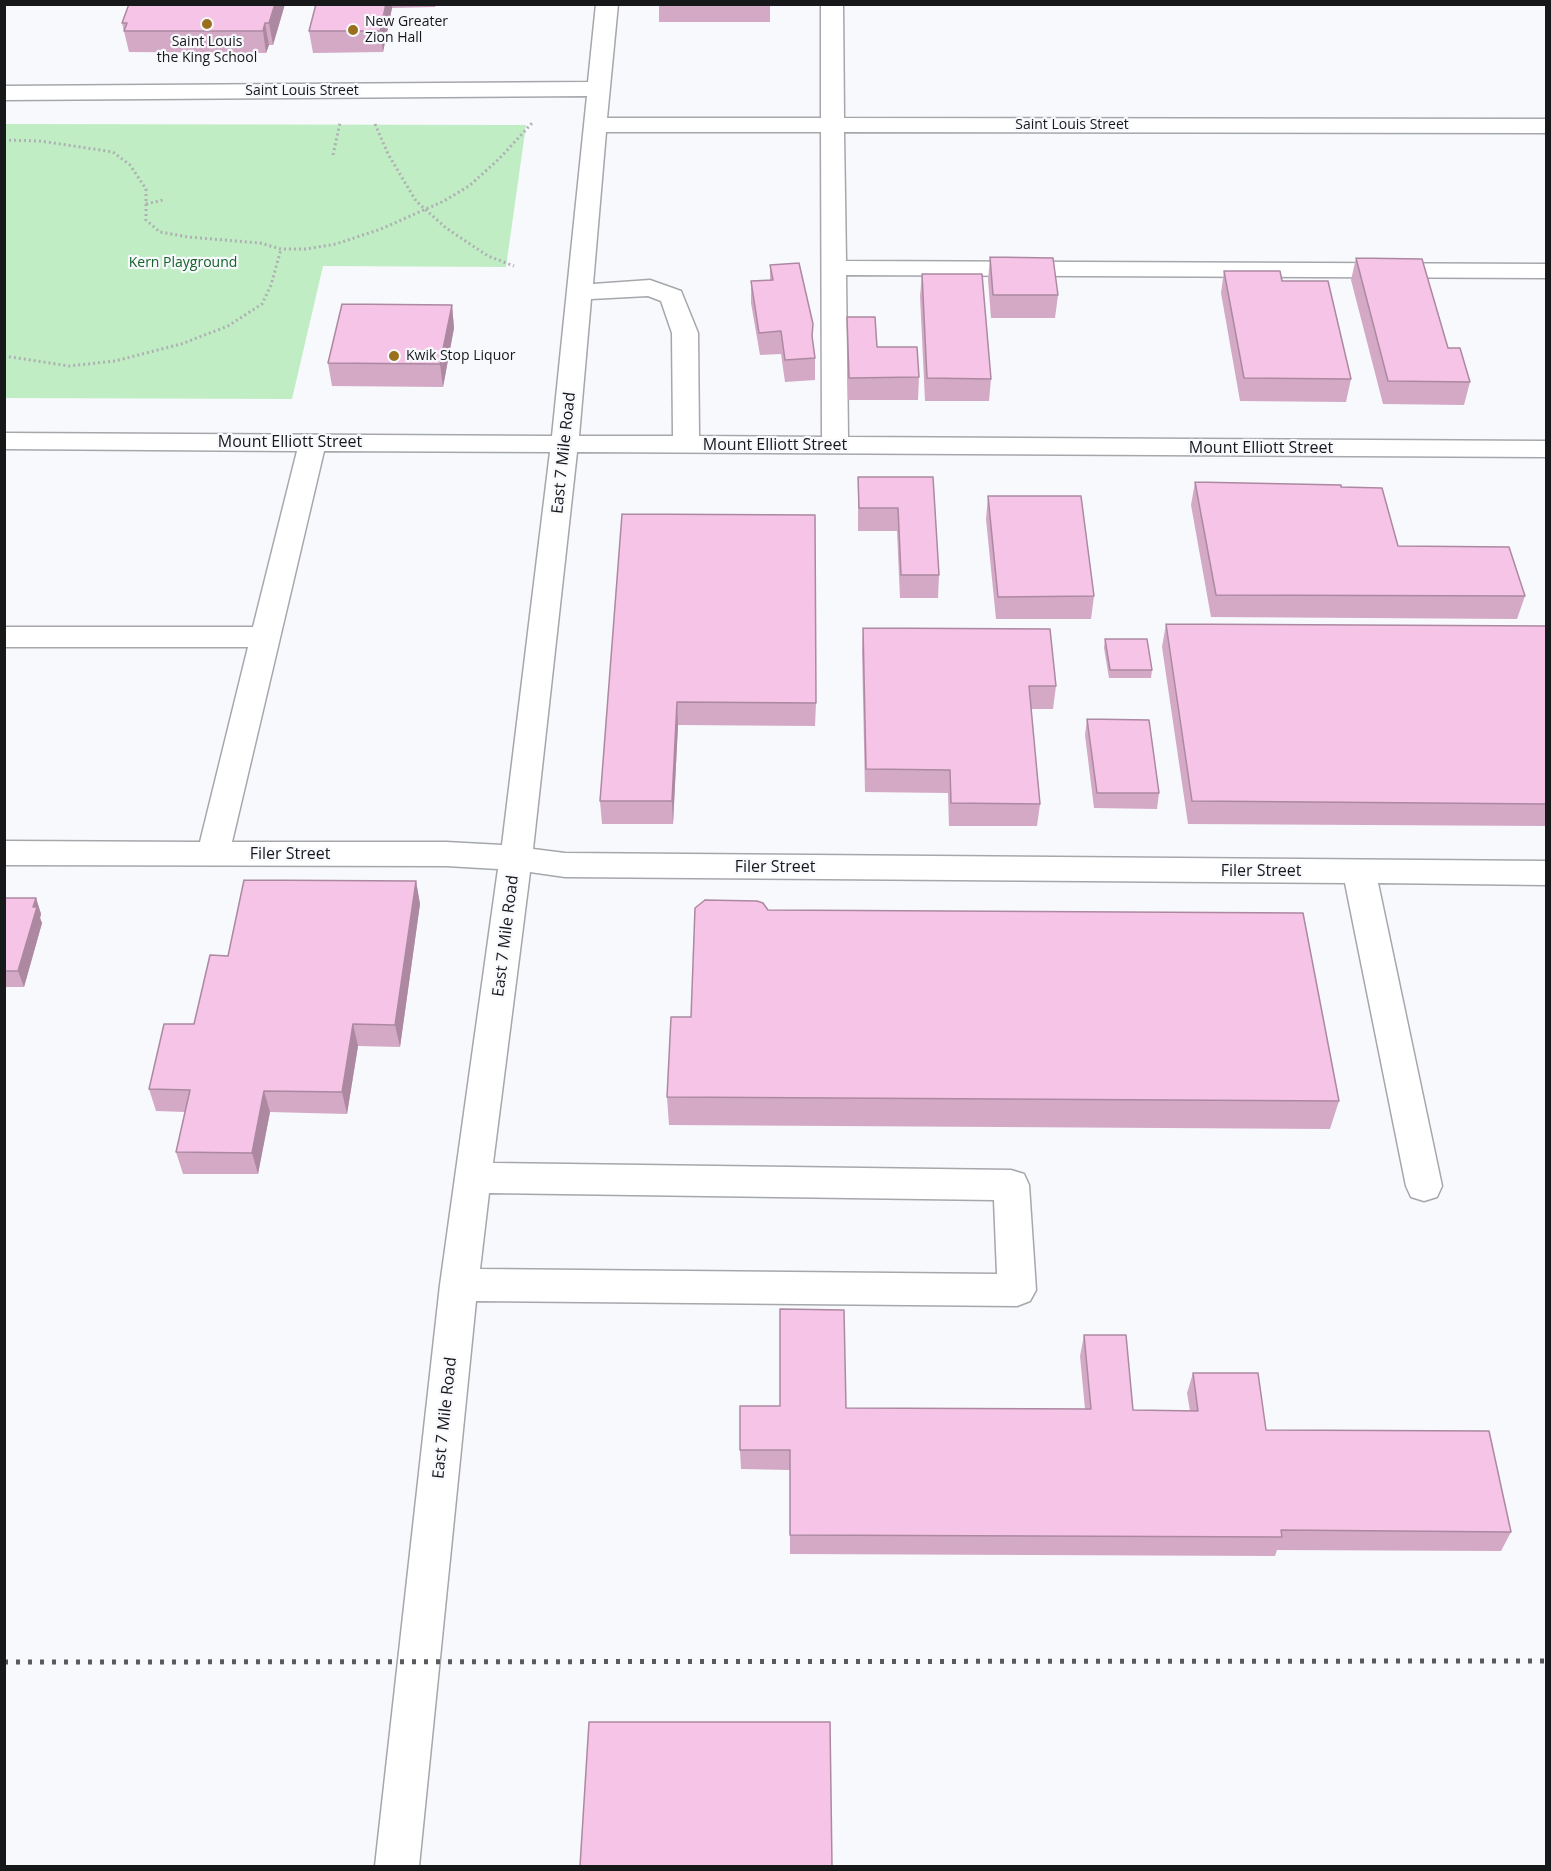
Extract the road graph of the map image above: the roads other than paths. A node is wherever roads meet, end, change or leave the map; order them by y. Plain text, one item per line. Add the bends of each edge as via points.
1 (608, 4) edge
2 (832, 4) edge
3 (600, 89) junction
4 (4, 93) edge
5 (833, 124) junction
6 (597, 125) junction
7 (1546, 126) edge
8 (834, 268) junction
9 (1546, 271) edge
10 (581, 292) junction
11 (4, 441) edge
12 (313, 442) junction
13 (566, 444) junction
14 (686, 444) junction
15 (835, 445) junction
16 (1546, 449) edge
17 (4, 637) edge
18 (266, 637) junction
19 (4, 853) edge
20 (213, 853) junction
21 (516, 858) junction
22 (1359, 872) junction
23 (1546, 873) edge
24 (474, 1178) junction
25 (1424, 1186) dead end
26 (459, 1285) junction
27 (397, 1866) edge

1 - 3 street, East 7 Mile Road
2 - 5 street
3 - 4 street, Saint Louis Street
3 - 6 street, East 7 Mile Road
5 - 6 street, Saint Louis Street
5 - 7 street, Saint Louis Street
5 - 8 street
6 - 10 street, East 7 Mile Road
8 - 9 street
8 - 15 street
10 - 13 street, East 7 Mile Road
10 - 14 street via 650,288 672,296 685,333
11 - 12 street, Mount Elliott Street
12 - 13 street, Mount Elliott Street
12 - 18 street
13 - 14 street, Mount Elliott Street
13 - 21 street, East 7 Mile Road
14 - 15 street, Mount Elliott Street
15 - 16 street, Mount Elliott Street
17 - 18 street
18 - 20 street
19 - 20 street, Filer Street
20 - 21 street, Filer Street
21 - 22 street, Filer Street via 565,865
21 - 24 street, East 7 Mile Road
22 - 23 street, Filer Street
22 - 25 street
24 - 26 street, East 7 Mile Road
24 - 26 street via 1011,1185 1017,1290
26 - 27 street, East 7 Mile Road

